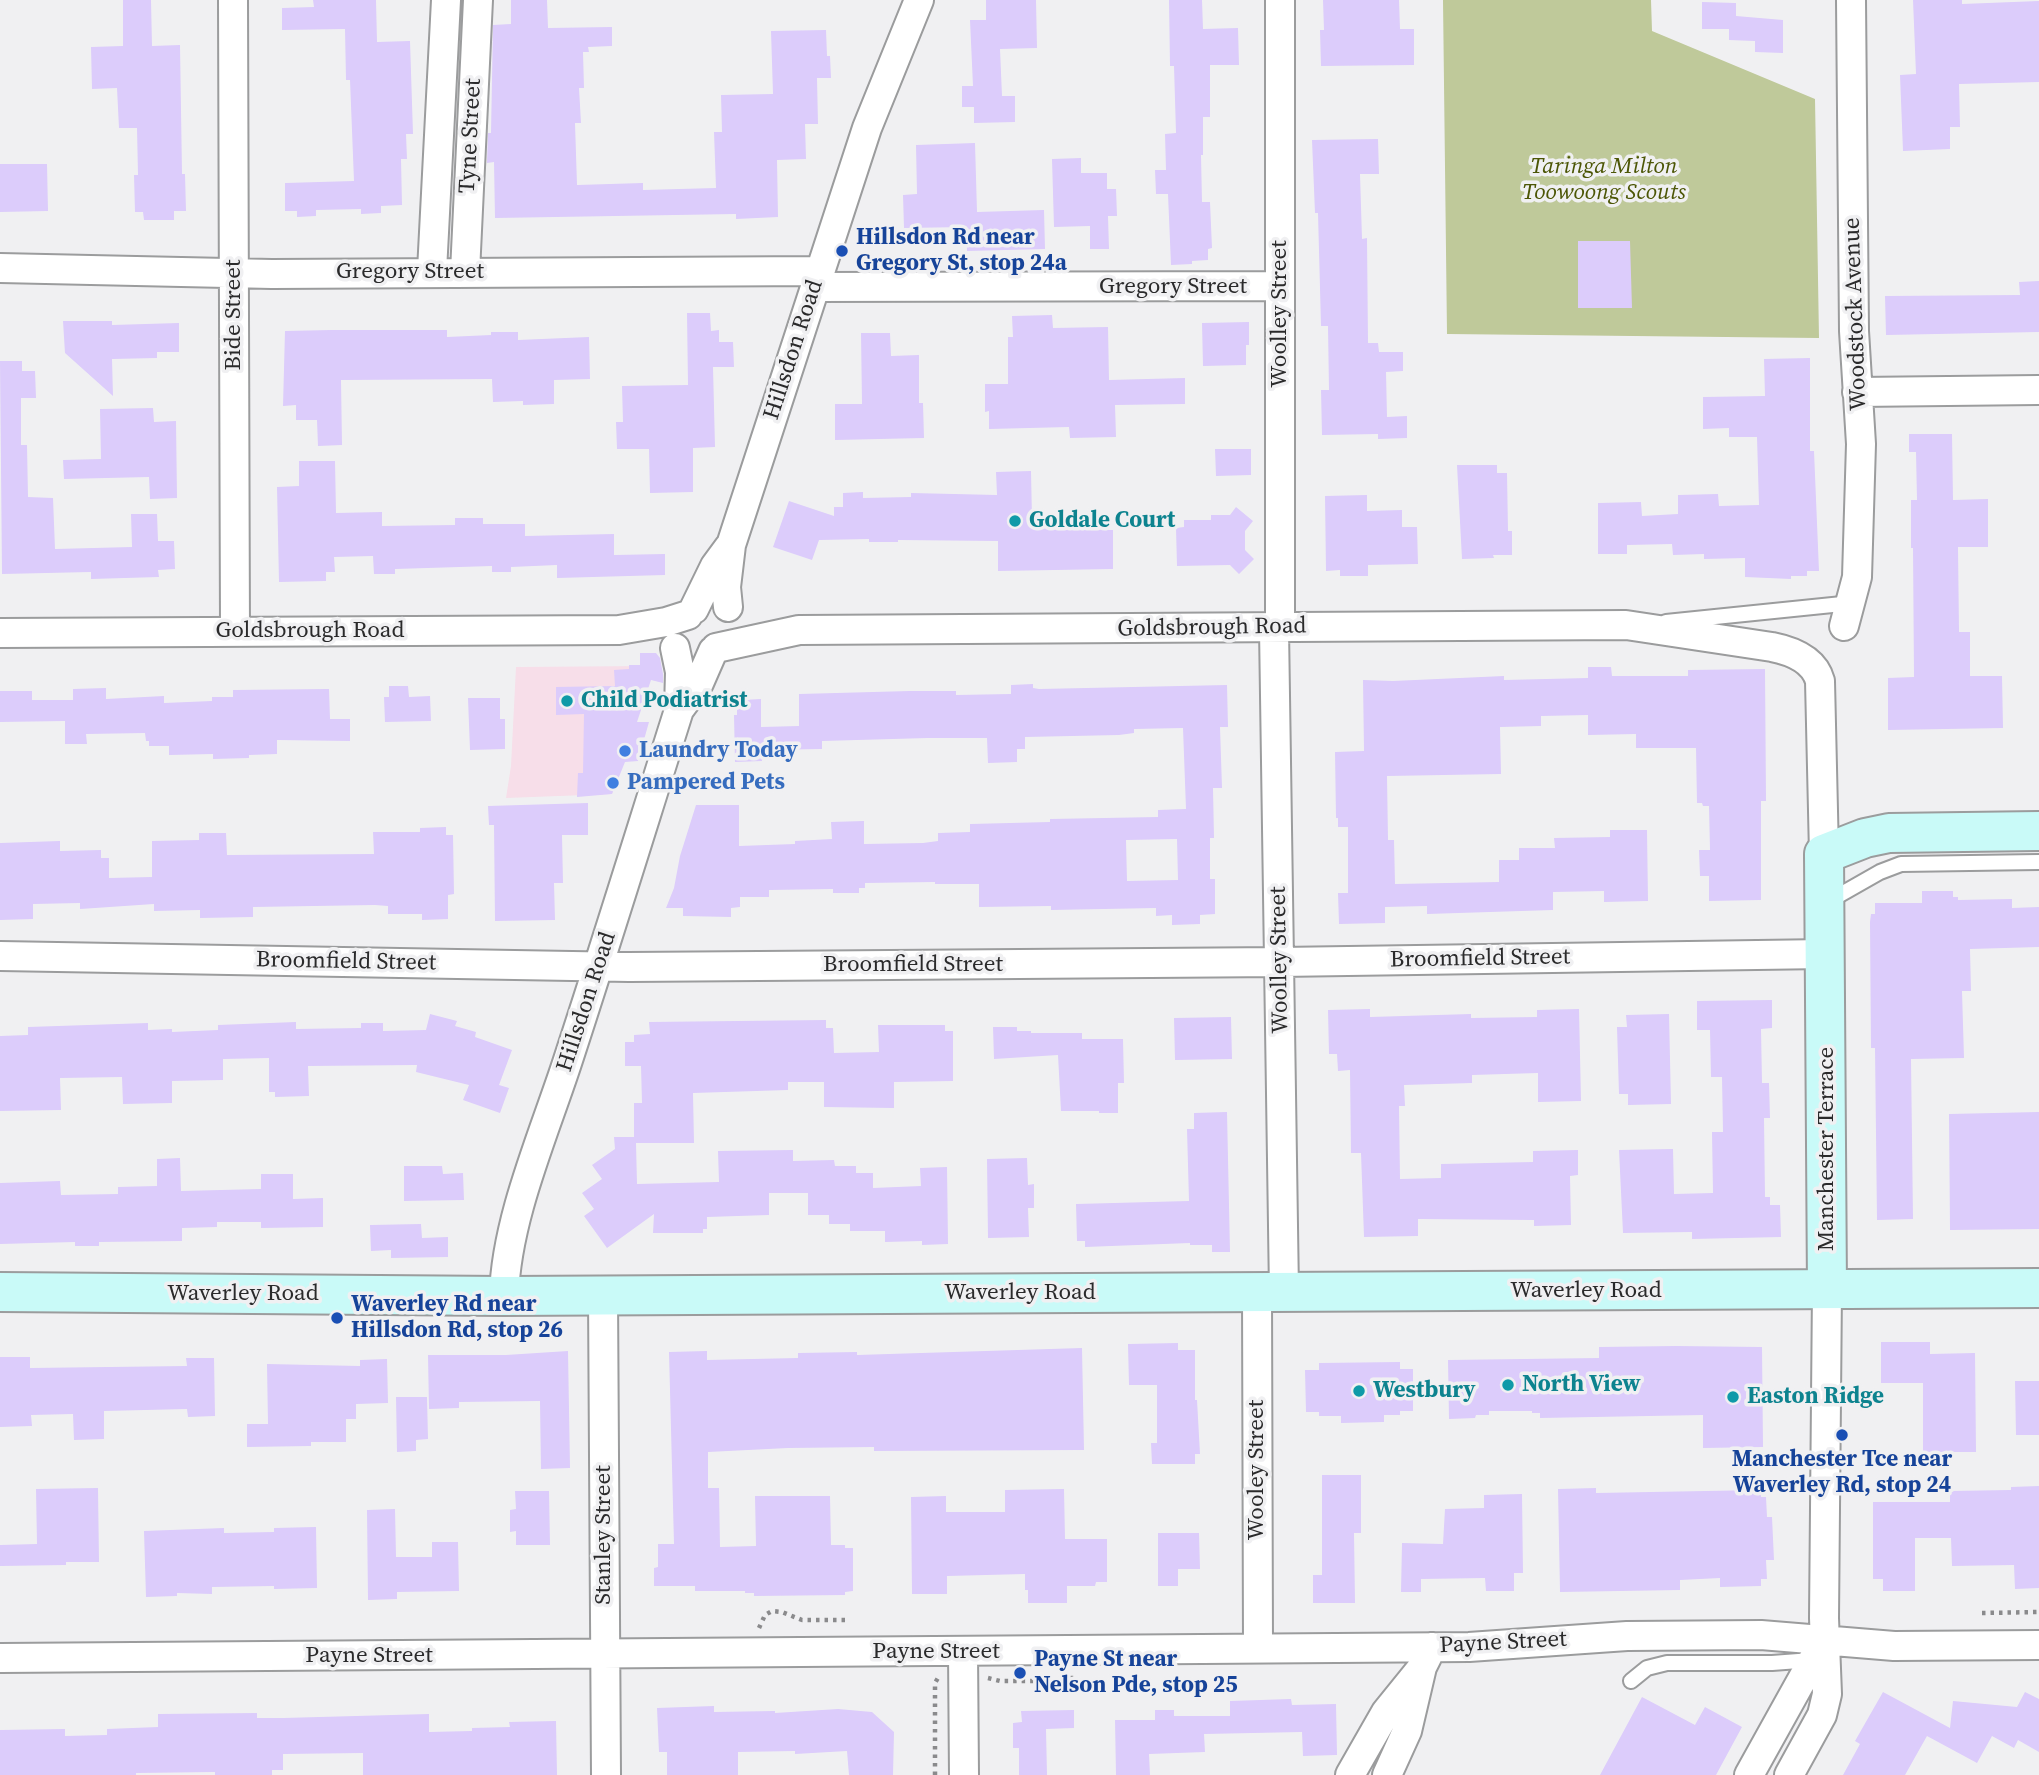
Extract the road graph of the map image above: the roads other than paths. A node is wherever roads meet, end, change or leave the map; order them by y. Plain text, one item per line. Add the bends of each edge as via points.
1 (233, 0) edge
2 (446, 0) edge
3 (478, 0) edge
4 (919, 0) edge
5 (1280, 0) edge
6 (1851, 0) edge
7 (0, 268) edge
8 (432, 271) junction
9 (234, 272) junction
10 (466, 272) junction
11 (817, 279) junction
12 (1280, 286) junction
13 (2039, 390) edge
14 (1857, 392) junction
15 (731, 545) junction
16 (729, 608) junction
17 (691, 612) junction
18 (1848, 614) joint
19 (1626, 625) junction
20 (1277, 628) junction
21 (619, 630) junction
22 (799, 630) junction
23 (236, 631) junction
24 (0, 633) edge
25 (675, 647) junction
26 (715, 649) junction
27 (1808, 662) joint
28 (679, 710) junction
29 (2039, 831) edge
30 (1824, 854) junction
31 (2039, 862) edge
32 (1825, 903) junction
33 (1825, 954) junction
34 (0, 956) edge
35 (1280, 962) junction
36 (599, 967) junction
37 (2039, 1288) edge
38 (1827, 1289) junction
39 (0, 1292) edge
40 (1271, 1292) junction
41 (603, 1295) junction
42 (504, 1296) junction
43 (2039, 1645) edge
44 (1258, 1648) junction
45 (1818, 1650) junction
46 (963, 1652) junction
47 (605, 1654) junction
48 (1427, 1657) junction
49 (0, 1658) edge
50 (1631, 1681) dead end
51 (606, 1775) edge
52 (964, 1775) edge
53 (1350, 1775) edge
54 (1387, 1775) edge
55 (1749, 1775) edge
56 (1789, 1775) edge

1 - 9 street, Bide Street
2 - 8 street, Tyne Street
3 - 10 street, Tyne Street
4 - 11 street, Hillsdon Road via 867,128
5 - 12 street, Woolley Street
6 - 14 street, Woodstock Avenue
7 - 9 street, Gregory Street
8 - 9 street, Gregory Street
8 - 10 street, Gregory Street
9 - 23 street, Bide Street
10 - 11 street, Gregory Street
11 - 12 street, Gregory Street
11 - 15 street, Hillsdon Road
12 - 20 street, Woolley Street
13 - 14 street
14 - 18 street, Woodstock Avenue via 1861,444 1858,567
15 - 16 street, Hillsdon Road via 726,587
15 - 17 street, Hillsdon Road
16 - 17 street via 719,603
16 - 22 street, Goldsbrough Road via 743,618
16 - 26 street via 731,628
17 - 21 street, Goldsbrough Road
17 - 25 street via 674,631
18 - 19 lane, Goldsbrough Road
19 - 20 street, Goldsbrough Road
19 - 27 street, Goldsbrough Road via 1784,650
20 - 22 street, Goldsbrough Road
20 - 35 street, Woolley Street
21 - 23 street, Goldsbrough Road
21 - 25 street, Goldsbrough Road
22 - 26 street, Goldsbrough Road
23 - 24 street, Goldsbrough Road
25 - 26 street via 691,658
25 - 28 street, Hillsdon Road
26 - 28 street, Hillsdon Road via 699,683
27 - 30 street, Manchester Terrace via 1821,686
28 - 36 street, Hillsdon Road
29 - 30 street via 1889,833
30 - 32 street, Manchester Terrace
31 - 32 lane via 1901,864
32 - 33 street, Manchester Terrace
33 - 35 street, Broomfield Street
33 - 38 street, Manchester Terrace
34 - 36 street, Broomfield Street
35 - 36 street, Broomfield Street
35 - 40 street, Woolley Street
36 - 42 street, Hillsdon Road via 520,1206 504,1268
37 - 38 street, Waverley Road
38 - 40 street, Waverley Road
38 - 45 street, Manchester Terrace
39 - 42 street, Waverley Road
40 - 41 street, Waverley Road
40 - 44 street, Wooley Street
41 - 42 street, Waverley Road
41 - 47 street, Stanley Street
43 - 45 street, Payne Street
44 - 46 street, Payne Street
44 - 48 street, Payne Street
45 - 48 street, Payne Street via 1761,1635 1627,1636 1483,1647
45 - 50 lane, Payne Street via 1772,1663 1667,1663 1647,1668
45 - 55 street, Manchester Terrace
45 - 56 street, Manchester Terrace via 1827,1700
46 - 47 street, Payne Street
46 - 52 street
47 - 49 street, Payne Street
47 - 51 street, Stanley Street
48 - 53 street via 1386,1712
48 - 54 street via 1407,1731

